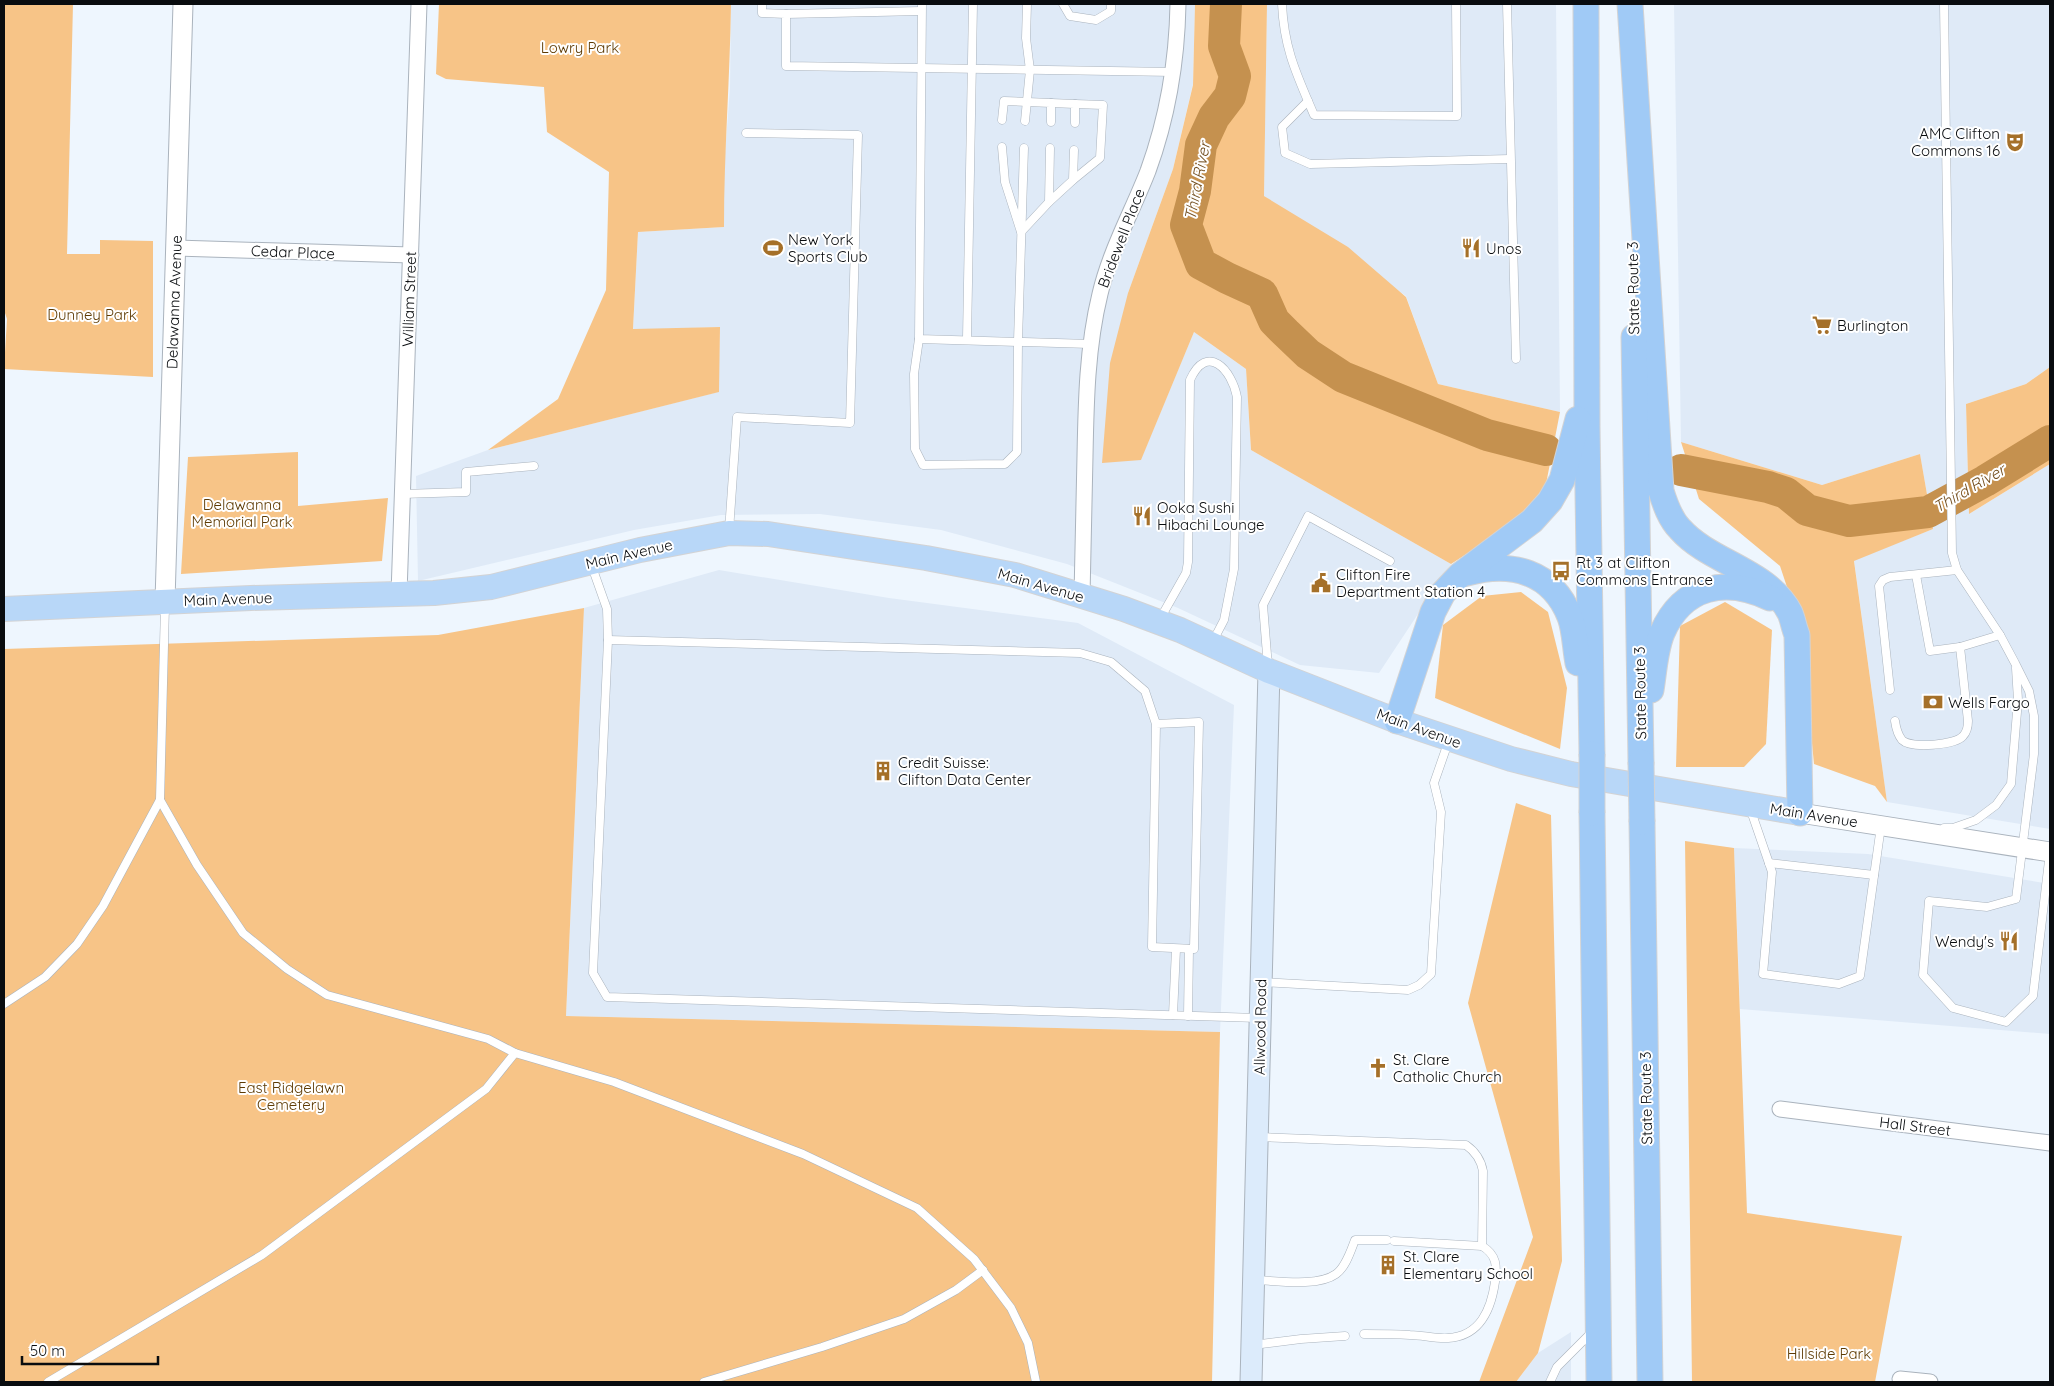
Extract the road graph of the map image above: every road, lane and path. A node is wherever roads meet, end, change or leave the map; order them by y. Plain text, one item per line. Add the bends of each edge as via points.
1 (183, 4) edge
2 (419, 4) edge
3 (762, 4) edge
4 (973, 4) edge
5 (1027, 4) edge
6 (1063, 4) edge
7 (1111, 4) edge
8 (1178, 4) edge
9 (1282, 4) edge
10 (1456, 4) edge
11 (1506, 4) edge
12 (1586, 4) edge
13 (1629, 4) edge
14 (1944, 4) edge
15 (921, 8) edge
16 (786, 14) junction
17 (920, 69) junction
18 (971, 70) junction
19 (1030, 70) junction
20 (1174, 72) junction
21 (1308, 101) junction
22 (1027, 102) junction
23 (1051, 103) junction
24 (1075, 104) junction
25 (1002, 120) dead end
26 (1025, 121) dead end
27 (1051, 122) dead end
28 (1075, 123) dead end
29 (746, 133) dead end
30 (1002, 147) dead end
31 (1024, 148) dead end
32 (1050, 148) dead end
33 (1074, 150) dead end
34 (1510, 159) junction
35 (1073, 180) junction
36 (1049, 202) junction
37 (1021, 232) junction
38 (176, 248) junction
39 (411, 255) junction
40 (919, 339) junction
41 (967, 339) junction
42 (1018, 341) junction
43 (1090, 344) junction
44 (1516, 359) dead end
45 (1587, 380) junction
46 (534, 466) dead end
47 (402, 494) junction
48 (729, 533) junction
49 (1390, 561) dead end
50 (591, 563) junction
51 (1957, 570) junction
52 (1460, 575) junction
53 (1916, 575) junction
54 (399, 594) junction
55 (1082, 596) junction
56 (165, 601) junction
57 (4, 609) edge
58 (1790, 613) junction
59 (1159, 622) junction
60 (2000, 635) junction
61 (608, 640) junction
62 (1211, 645) junction
63 (1960, 647) junction
64 (2015, 663) junction
65 (1269, 671) junction
66 (1890, 690) dead end
67 (1397, 721) junction
68 (1895, 721) dead end
69 (1156, 724) junction
70 (1449, 740) junction
71 (1592, 754) junction
72 (1641, 762) junction
73 (160, 800) junction
74 (1749, 804) junction
75 (1800, 813) junction
76 (1881, 826) junction
77 (1906, 830) junction
78 (2023, 849) junction
79 (2050, 852) edge
80 (1769, 863) junction
81 (1874, 875) junction
82 (1176, 949) junction
83 (1189, 949) junction
84 (1261, 982) junction
85 (4, 1004) edge
86 (1173, 1015) junction
87 (1188, 1016) junction
88 (1260, 1018) junction
89 (515, 1053) junction
90 (1780, 1109) dead end
91 (1257, 1137) junction
92 (2050, 1143) edge
93 (1482, 1246) junction
94 (983, 1270) junction
95 (1253, 1280) junction
96 (1598, 1325) junction
97 (1364, 1334) dead end
98 (1345, 1336) dead end
99 (1251, 1346) junction
100 (1900, 1380) dead end
101 (48, 1382) edge
102 (704, 1382) edge
103 (1036, 1382) edge
104 (1251, 1382) edge
105 (1550, 1382) edge
106 (1599, 1382) edge
107 (1650, 1382) edge
108 (1930, 1382) edge

1 - 38 street, Delawanna Avenue
2 - 39 street, William Street
3 - 16 lane via 762,13
4 - 18 lane
5 - 19 lane via 1026,38
6 - 7 lane via 1070,16 1096,20 1111,11
8 - 20 street, Bridewell Place
9 - 21 lane via 1283,30 1294,71
10 - 21 lane via 1457,116 1314,115
11 - 34 lane
12 - 45 highway
13 - 58 highway via 1661,491 1678,528 1688,538 1772,591
13 - 72 highway, State Route 3
14 - 51 lane via 1952,553
15 - 16 lane
15 - 17 lane
16 - 17 lane via 786,66
17 - 18 lane
17 - 40 lane
18 - 19 lane
18 - 41 lane
19 - 20 lane
19 - 22 lane
20 - 43 street, Bridewell Place via 1165,118 1148,171 1114,248
21 - 34 lane via 1282,127 1285,153 1310,164
22 - 23 lane
22 - 25 lane via 1004,101
22 - 26 lane
23 - 24 lane
23 - 27 lane
24 - 28 lane
24 - 35 lane via 1103,106 1100,158
29 - 48 lane via 858,135 850,423 737,417
30 - 37 lane via 1005,182
31 - 37 lane
32 - 36 lane
33 - 35 lane
34 - 44 lane
35 - 36 lane
36 - 37 lane
37 - 42 lane
38 - 39 street, Cedar Place
38 - 56 street, Delawanna Avenue
39 - 47 street, William Street
40 - 41 lane
40 - 42 lane via 914,374 915,449 923,465 1005,464 1018,452
41 - 42 lane
42 - 43 lane
43 - 55 street, Bridewell Place
45 - 52 highway via 1568,461 1550,501 1532,521
45 - 71 highway
46 - 47 lane via 466,472 466,492
47 - 54 street, William Street
48 - 50 main road, Main Avenue
48 - 55 main road, Main Avenue via 777,535 926,558 1015,575
49 - 65 lane via 1308,516 1263,605
50 - 54 main road, Main Avenue via 491,587
50 - 61 lane via 607,608
51 - 53 lane
51 - 60 lane
52 - 67 highway via 1443,593 1433,612
52 - 71 highway via 1499,567 1522,570 1544,580 1561,597 1571,618
53 - 63 lane via 1930,651
53 - 66 lane via 1890,577 1879,586
54 - 56 main road, Main Avenue
55 - 59 main road, Main Avenue
56 - 57 main road, Main Avenue
56 - 73 lane
58 - 72 highway via 1753,590 1727,586 1705,589 1688,598 1674,613 1662,634
58 - 75 highway via 1796,635
59 - 62 main road, Main Avenue
59 - 62 lane via 1186,573 1190,380 1196,368 1208,361 1223,368 1233,381 1237,397 1234,569 1224,620
60 - 63 lane
60 - 64 lane
61 - 69 lane via 1080,653 1111,662 1145,691
61 - 86 lane via 593,973 607,997
62 - 65 main road, Main Avenue
63 - 68 lane via 1968,721 1963,737 1956,741 1915,746 1903,741
64 - 77 lane via 2018,700 2011,784 1996,805 1976,820 1954,828
64 - 78 lane via 2028,691 2034,716 2034,754
65 - 67 main road, Main Avenue
65 - 84 main road, Allwood Road
67 - 70 main road, Main Avenue
69 - 82 lane via 1152,948
69 - 83 lane via 1199,722 1194,950
70 - 74 main road, Main Avenue via 1571,774
70 - 84 lane via 1434,783 1441,812 1431,974 1408,990
71 - 96 highway, bridge
72 - 107 highway, State Route 3, bridge
73 - 85 lane via 103,906 76,944 45,977
73 - 89 lane via 197,865 243,933 287,969 328,994 488,1039
74 - 75 main road, Main Avenue
74 - 80 lane
75 - 76 street, Main Avenue
76 - 77 street, Main Avenue
76 - 81 lane
77 - 78 street, Main Avenue
78 - 79 street, Main Avenue
78 - 79 lane via 2016,899 1987,907 1928,901 1923,975 1953,1008 2006,1022 2033,996
80 - 81 lane
80 - 81 lane via 1772,872 1763,974 1839,984 1860,976
82 - 83 lane
82 - 86 lane
83 - 87 lane
84 - 88 main road, Allwood Road
86 - 87 lane
87 - 88 lane
88 - 91 main road, Allwood Road
89 - 94 lane via 614,1082 803,1154 917,1208
89 - 101 lane via 486,1089 262,1255
90 - 92 street, Hall Street
91 - 93 lane via 1466,1145 1474,1150 1482,1164
91 - 95 main road, Allwood Road
93 - 95 lane via 1356,1240 1337,1273 1320,1280
93 - 97 lane via 1490,1251 1497,1268 1493,1299 1487,1313 1464,1336 1446,1339 1410,1334
94 - 102 lane via 904,1320
94 - 103 lane via 1011,1308 1028,1343
95 - 99 main road, Allwood Road
96 - 105 lane via 1558,1367
96 - 106 highway
98 - 99 lane via 1301,1338
99 - 104 main road, Allwood Road
100 - 108 street

